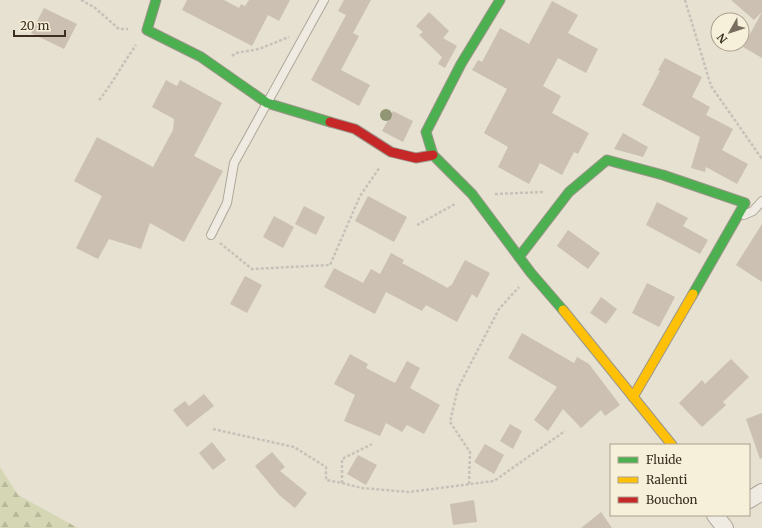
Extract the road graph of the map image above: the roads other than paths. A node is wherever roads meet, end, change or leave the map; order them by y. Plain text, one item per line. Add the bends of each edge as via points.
1 (156, 0) edge
2 (324, 0) edge
3 (500, 0) edge
4 (267, 103) junction
5 (433, 155) junction
6 (762, 201) edge
7 (737, 217) junction
8 (210, 235) road end
9 (519, 257) junction
10 (633, 397) junction
11 (671, 444) edge
12 (762, 492) edge
13 (750, 499) edge
14 (716, 516) edge
15 (724, 528) edge

1 - 4 street via 146,30 201,57
2 - 4 lane
3 - 5 street via 461,64 426,132
4 - 5 street via 355,129 390,152 416,158
4 - 8 lane via 234,163 227,203
5 - 9 street via 472,194
6 - 7 lane via 753,212
7 - 9 street via 745,203 663,175 607,160 569,192
7 - 10 street
9 - 10 street
10 - 11 street
12 - 13 street
14 - 15 street

